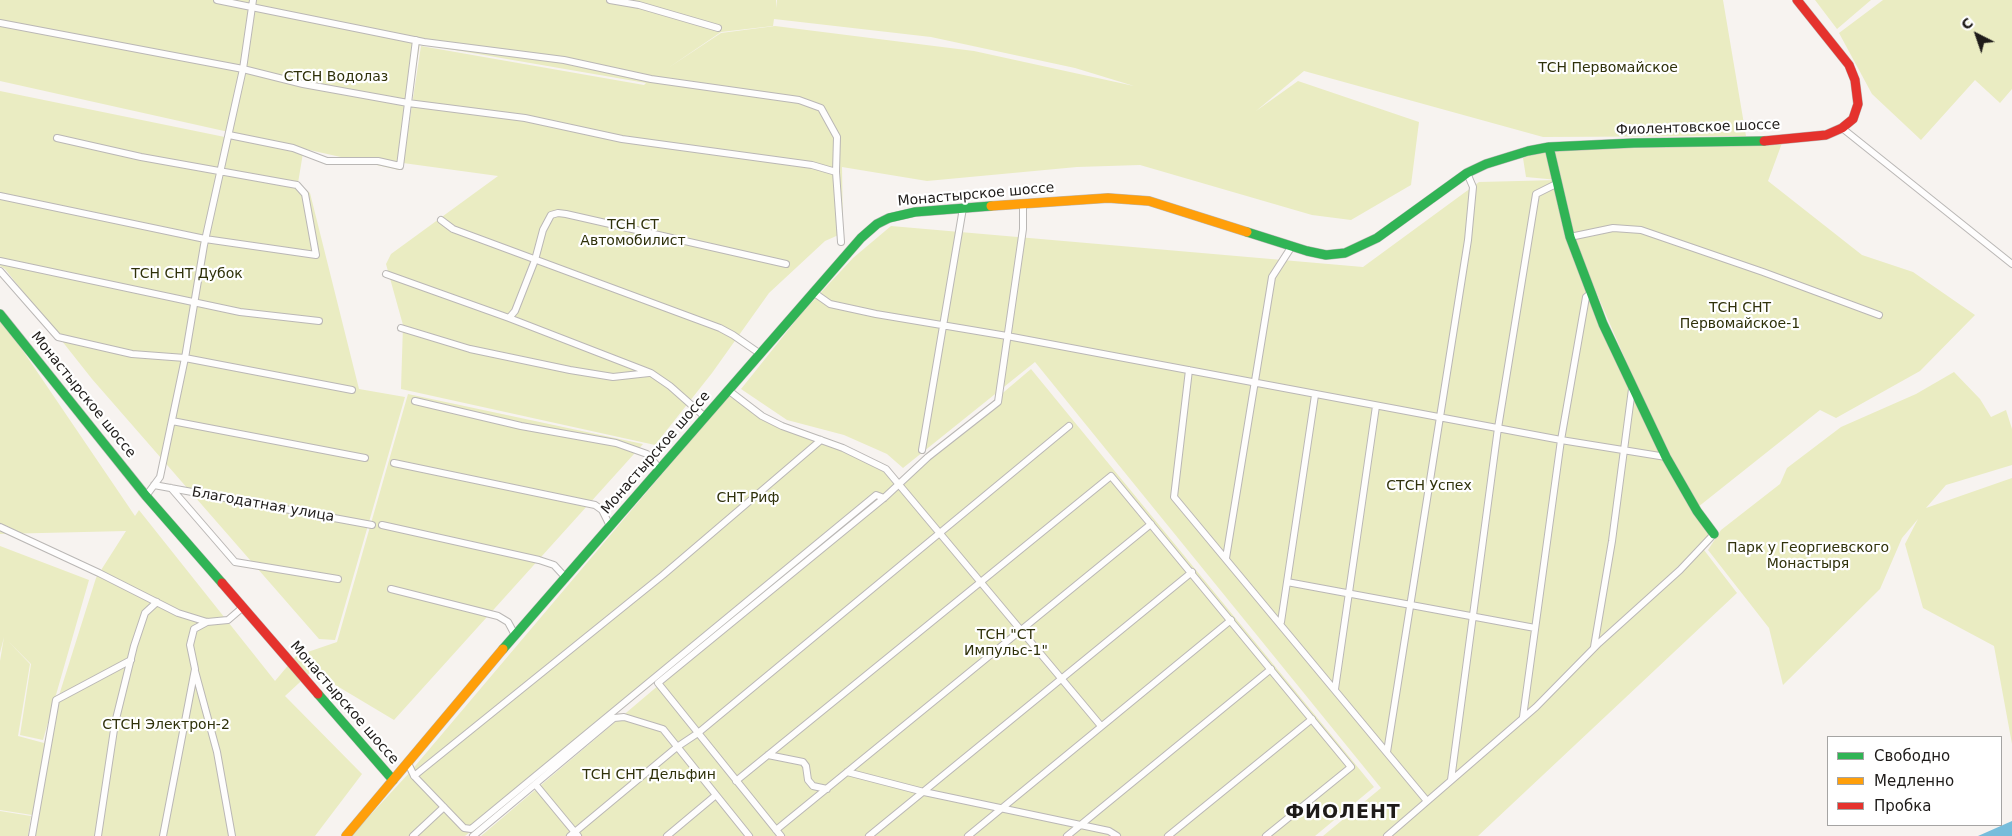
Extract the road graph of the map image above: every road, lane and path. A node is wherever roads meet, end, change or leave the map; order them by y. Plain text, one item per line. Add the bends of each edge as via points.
1 (217, 0) edge
2 (610, 0) edge
3 (1797, 0) edge
4 (253, 3) edge
5 (0, 23) edge
6 (718, 28) dead end
7 (416, 40) junction
8 (243, 70) junction
9 (408, 103) junction
10 (1842, 128) junction
11 (229, 135) junction
12 (56, 138) dead end
13 (1549, 147) junction
14 (221, 170) junction
15 (836, 172) junction
16 (1468, 173) junction
17 (1556, 184) junction
18 (0, 196) edge
19 (1023, 204) junction
20 (963, 208) junction
21 (441, 220) dead end
22 (1570, 237) junction
23 (205, 239) junction
24 (841, 242) dead end
25 (1292, 246) junction
26 (534, 260) junction
27 (0, 261) edge
28 (786, 264) dead end
29 (2012, 264) edge
30 (0, 270) edge
31 (386, 274) dead end
32 (813, 292) junction
33 (1591, 293) junction
34 (195, 302) junction
35 (0, 314) edge
36 (1879, 315) dead end
37 (509, 318) junction
38 (319, 321) dead end
39 (943, 326) junction
40 (401, 328) dead end
41 (1007, 336) junction
42 (759, 353) junction
43 (185, 358) junction
44 (1189, 370) junction
45 (651, 373) junction
46 (1255, 382) junction
47 (1632, 389) junction
48 (352, 390) dead end
49 (728, 390) junction
50 (1315, 395) junction
51 (415, 401) dead end
52 (1376, 406) junction
53 (705, 417) junction
54 (1440, 417) junction
55 (172, 422) junction
56 (1069, 426) dead end
57 (1498, 428) junction
58 (821, 440) junction
59 (1561, 440) junction
60 (922, 450) dead end
61 (1622, 451) junction
62 (1666, 457) junction
63 (365, 458) dead end
64 (394, 463) dead end
65 (660, 469) junction
66 (900, 484) junction
67 (154, 485) junction
68 (171, 488) junction
69 (146, 496) junction
70 (884, 498) junction
71 (1151, 524) junction
72 (372, 525) dead end
73 (382, 526) dead end
74 (610, 526) junction
75 (0, 527) edge
76 (938, 532) junction
77 (1714, 534) joint
78 (1226, 558) junction
79 (1192, 572) junction
80 (566, 578) junction
81 (338, 579) dead end
82 (980, 582) junction
83 (1287, 582) junction
84 (391, 590) dead end
85 (1349, 594) junction
86 (157, 602) junction
87 (1410, 606) junction
88 (242, 608) junction
89 (1474, 617) junction
90 (1231, 620) junction
91 (207, 622) junction
92 (1281, 622) junction
93 (1535, 628) junction
94 (1021, 631) junction
95 (515, 635) junction
96 (1594, 649) junction
97 (131, 660) junction
98 (195, 669) junction
99 (1271, 669) junction
100 (1061, 679) junction
101 (1336, 689) junction
102 (1523, 717) junction
103 (1312, 719) junction
104 (1101, 726) junction
105 (698, 733) junction
106 (677, 747) junction
107 (1387, 752) junction
108 (768, 755) junction
109 (408, 763) junction
110 (847, 772) junction
111 (414, 776) junction
112 (393, 780) junction
113 (1451, 780) junction
114 (736, 781) junction
115 (535, 784) junction
116 (827, 789) junction
117 (924, 792) junction
118 (716, 795) junction
119 (1428, 801) junction
120 (444, 807) junction
121 (1002, 808) junction
122 (1081, 825) junction
123 (776, 830) junction
124 (574, 835) edge
125 (32, 836) edge
126 (98, 836) edge
127 (163, 836) edge
128 (232, 836) edge
129 (346, 836) edge
130 (413, 836) edge
131 (473, 836) edge
132 (667, 836) edge
133 (750, 836) edge
134 (781, 836) edge
135 (869, 836) edge
136 (968, 836) edge
137 (1067, 836) edge
138 (1117, 836) edge
139 (1168, 836) edge
140 (1266, 836) edge
141 (1387, 836) edge

1 - 4 street
2 - 6 street via 640,5
3 - 10 main road via 1849,65 1855,80 1858,104 1853,119
4 - 7 street
4 - 8 street
5 - 8 street
7 - 9 street
7 - 15 street via 564,60 651,79 799,100 821,108 837,136
8 - 9 street
8 - 11 street
9 - 11 street via 400,166 378,161 327,162 293,148
9 - 15 street via 525,118 622,139 812,165
10 - 13 main road, Фиолентовское шоссе via 1826,135 1753,142
10 - 29 street
11 - 14 street
12 - 14 street
13 - 16 main road, Монастырское шоссе via 1506,157
13 - 17 main road
14 - 23 street
14 - 23 street via 297,185 305,194 316,255
15 - 24 street
16 - 25 main road, Монастырское шоссе via 1362,247 1326,255
16 - 54 street via 1473,187 1468,240
17 - 22 main road
17 - 57 street via 1536,194
18 - 23 street
19 - 20 main road, Монастырское шоссе
19 - 25 main road, Монастырское шоссе via 1108,198 1149,202
19 - 41 street via 1024,229
20 - 32 main road, Монастырское шоссе via 900,214 877,224
20 - 39 street
21 - 26 street via 453,229
22 - 33 main road
22 - 36 street via 1614,228 1640,230
23 - 34 street
25 - 46 street via 1272,276
26 - 28 street via 543,230 551,215 558,212
26 - 37 street via 515,311
26 - 42 street via 720,328
27 - 34 street
30 - 43 street via 58,337 132,354
31 - 37 street
32 - 39 street via 830,304
32 - 42 main road, Монастырское шоссе
33 - 47 main road
33 - 59 street via 1586,297
34 - 38 street via 240,312
34 - 43 street
35 - 69 main road, Монастырское шоссе
37 - 45 street
39 - 41 street
39 - 60 street
40 - 45 street via 470,349 570,370 614,377
41 - 44 street
41 - 66 street via 998,402 928,457
42 - 49 main road, Монастырское шоссе
43 - 48 street
43 - 55 street
44 - 46 street
44 - 78 street via 1174,497
45 - 53 street
46 - 50 street
46 - 78 street
47 - 61 street
47 - 62 main road
49 - 53 main road, Монастырское шоссе
49 - 58 street via 762,416
50 - 52 street
50 - 83 street
51 - 65 street via 521,426 616,443 647,454
52 - 54 street
52 - 85 street
53 - 65 main road, Монастырское шоссе
54 - 57 street
54 - 87 street
55 - 63 street
55 - 67 street via 160,477
56 - 76 street
57 - 59 street
57 - 89 street
58 - 66 street via 874,462
58 - 111 street via 663,575
59 - 61 street
59 - 93 street
61 - 62 street
61 - 96 street via 1612,541
62 - 77 main road
64 - 74 street via 595,505 602,510
65 - 74 main road, Монастырское шоссе
66 - 70 street
66 - 76 street
67 - 68 street, Благодатная улица
67 - 69 street
68 - 72 street, Благодатная улица
68 - 81 street via 235,562
69 - 88 main road, Монастырское шоссе
70 - 105 street via 658,683
70 - 120 street via 876,495 471,829 464,828
71 - 79 street
71 - 82 street via 1111,476
71 - 94 street
73 - 80 street via 538,560 554,565
74 - 80 main road, Монастырское шоссе
75 - 86 street
76 - 82 street
76 - 105 street
77 - 96 street
78 - 92 street
79 - 90 street
79 - 100 street
80 - 95 main road, Монастырское шоссе
82 - 94 street
82 - 108 street
83 - 85 street
83 - 92 street
84 - 95 street via 498,616 508,622
85 - 87 street
85 - 101 street
86 - 91 street
86 - 97 street via 145,613
87 - 89 street
87 - 107 street
88 - 91 street via 228,620
88 - 112 main road, Монастырское шоссе
89 - 93 street
89 - 113 street
90 - 99 street
90 - 104 street
91 - 98 street via 194,629 190,645
92 - 101 street
93 - 102 street
94 - 100 street
94 - 110 street
95 - 109 main road, Монастырское шоссе
96 - 102 street
97 - 125 street via 56,700
97 - 126 street via 115,723
98 - 127 street
98 - 128 street via 217,752
99 - 103 street
99 - 122 street
100 - 104 street
100 - 117 street
101 - 107 street
102 - 113 street
103 - 139 street
103 - 140 street via 1351,767
104 - 121 street
105 - 106 street
105 - 114 street
106 - 115 street via 663,729 624,717 614,718
106 - 118 street
106 - 124 street
107 - 119 street
108 - 114 street
108 - 116 street via 803,762 813,786
109 - 111 street
109 - 112 main road, Монастырское шоссе
110 - 116 street
110 - 117 street
111 - 120 street
112 - 129 main road
113 - 119 street
114 - 123 street
115 - 124 street
115 - 131 street
116 - 123 street
117 - 121 street
117 - 135 street
118 - 132 street
118 - 133 street
119 - 141 street
120 - 130 street
121 - 122 street
121 - 136 street
122 - 137 street
122 - 138 street
123 - 134 street

